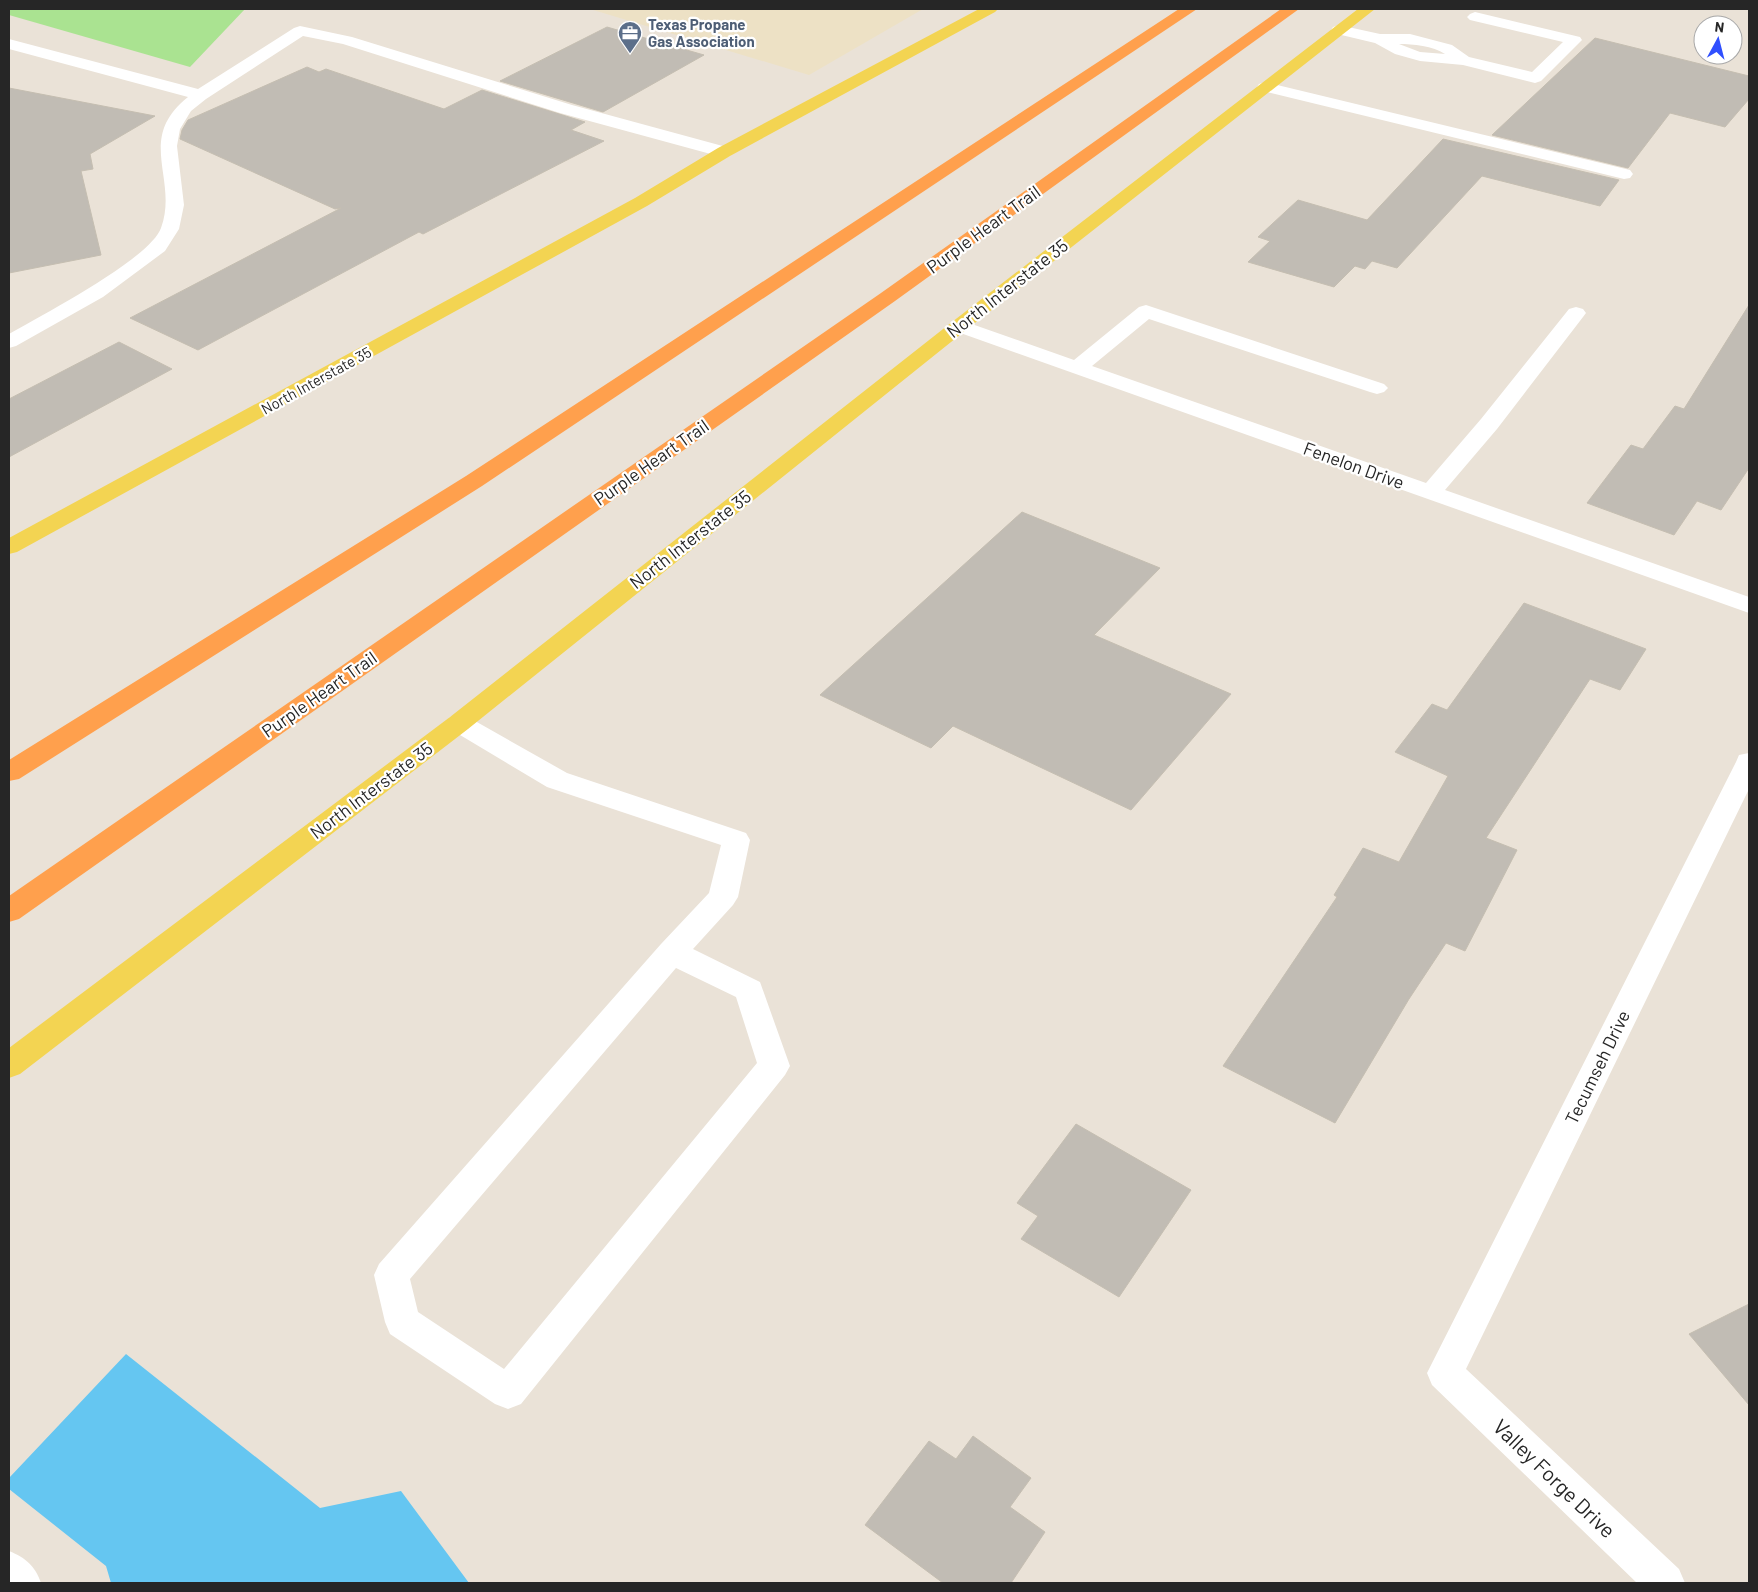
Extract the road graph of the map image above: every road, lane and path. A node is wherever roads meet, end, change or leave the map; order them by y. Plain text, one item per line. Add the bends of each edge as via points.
1 (990, 9) edge
2 (1189, 9) edge
3 (1291, 9) edge
4 (1367, 9) edge
5 (1475, 18) dead end
6 (1339, 30) junction
7 (9, 44) edge
8 (1265, 87) junction
9 (200, 95) junction
10 (724, 152) junction
11 (1624, 174) dead end
12 (1576, 313) dead end
13 (959, 326) junction
14 (9, 342) edge
15 (1078, 367) junction
16 (1377, 388) dead end
17 (1430, 493) junction
18 (9, 547) edge
19 (1749, 605) edge
20 (459, 723) junction
21 (1749, 762) edge
22 (9, 772) edge
23 (9, 911) edge
24 (672, 952) junction
25 (9, 1065) edge
26 (1445, 1373) joint
27 (9, 1571) edge
28 (21, 1583) edge
29 (1665, 1583) edge

1 - 10 main road, North Interstate 35
2 - 22 highway via 474,481
3 - 23 highway, Purple Heart Trail via 888,297
4 - 6 main road, North Interstate 35
5 - 6 street via 1574,40 1535,78 1462,60 1430,59 1397,51 1380,39
6 - 8 main road, North Interstate 35
7 - 9 street
8 - 11 street
8 - 13 main road, North Interstate 35
9 - 10 street via 300,31 346,40 566,109
9 - 14 street via 184,108 171,129 168,146 176,205 170,229 158,247 96,293
10 - 18 main road, North Interstate 35 via 641,202
12 - 17 street
13 - 15 street, Fenelon Drive
13 - 20 main road, North Interstate 35
15 - 16 street via 1146,311
15 - 17 street, Fenelon Drive
17 - 19 street, Fenelon Drive
20 - 24 street via 557,780 736,840 723,897
20 - 25 main road, North Interstate 35
21 - 26 street, Tecumseh Drive
24 - 24 street via 391,1274 403,1322 508,1392 774,1066 749,990
26 - 29 street, Valley Forge Drive
27 - 28 street

